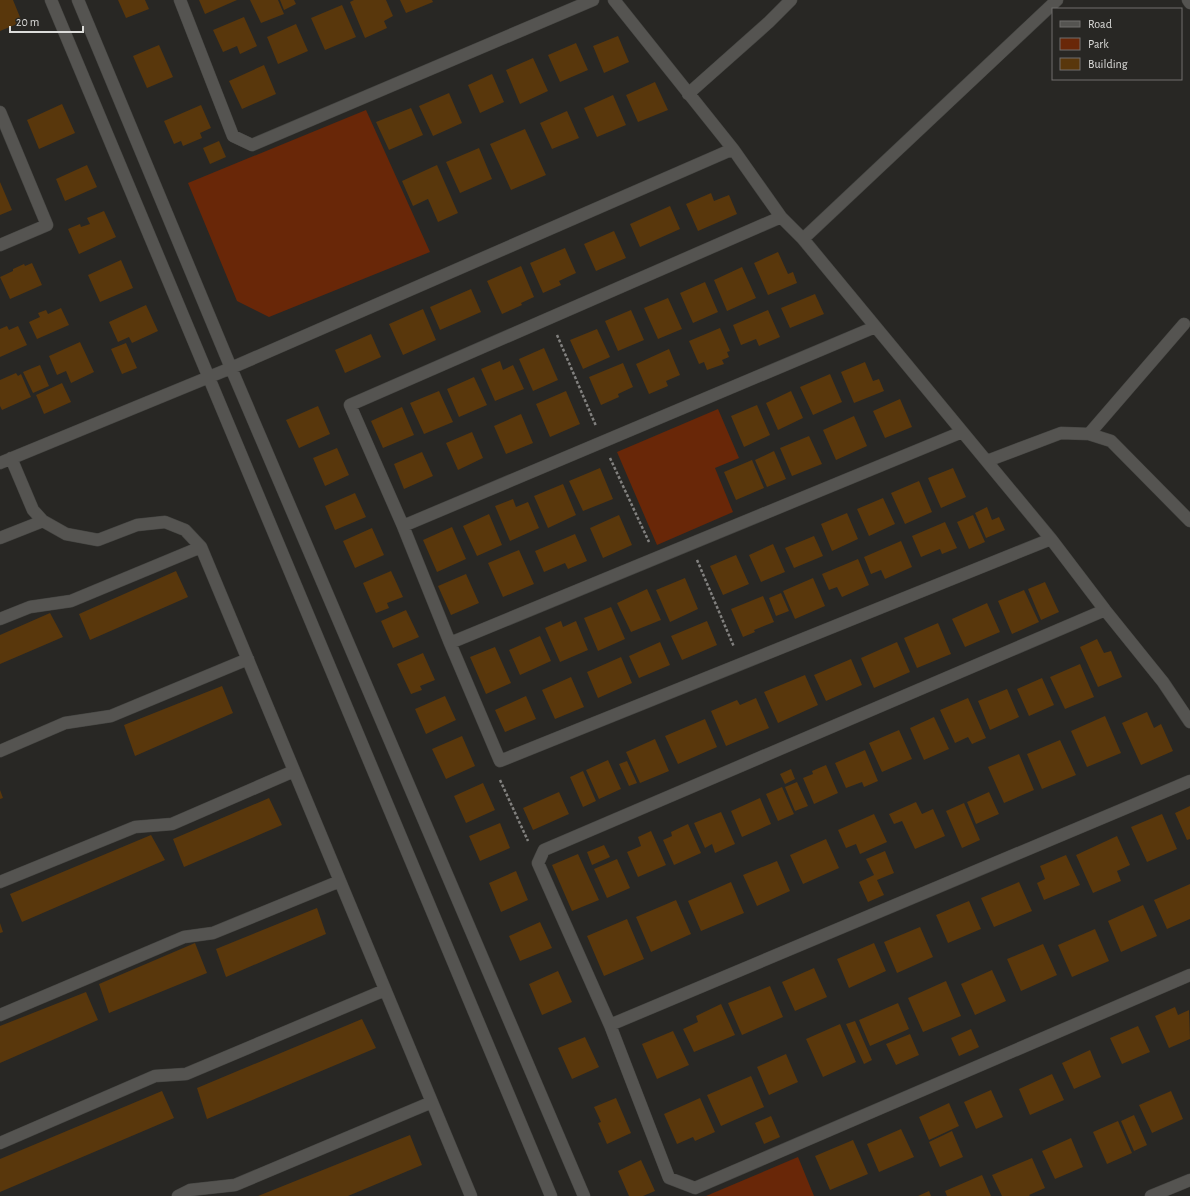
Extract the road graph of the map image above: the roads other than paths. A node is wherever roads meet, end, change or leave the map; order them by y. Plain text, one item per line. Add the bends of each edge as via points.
1 (51, 0) edge
2 (78, 0) edge
3 (180, 0) edge
4 (593, 0) edge
5 (614, 0) edge
6 (791, 0) edge
7 (1057, 0) edge
8 (1188, 0) edge
9 (1190, 3) edge
10 (688, 94) junction
11 (0, 112) edge
12 (733, 150) junction
13 (781, 217) junction
14 (803, 239) junction
15 (0, 244) edge
16 (1184, 324) dead end
17 (875, 327) junction
18 (230, 368) junction
19 (208, 377) junction
20 (962, 432) junction
21 (1089, 434) junction
22 (12, 458) junction
23 (987, 461) junction
24 (0, 463) edge
25 (43, 521) junction
26 (1190, 521) edge
27 (404, 526) junction
28 (0, 538) edge
29 (1051, 539) junction
30 (201, 547) junction
31 (1105, 610) junction
32 (0, 619) edge
33 (450, 643) junction
34 (248, 659) junction
35 (1190, 722) edge
36 (0, 751) edge
37 (294, 771) junction
38 (1190, 781) edge
39 (340, 881) junction
40 (0, 882) edge
41 (1190, 975) edge
42 (386, 990) junction
43 (0, 1015) edge
44 (610, 1025) junction
45 (432, 1102) junction
46 (0, 1144) edge
47 (1190, 1180) edge
48 (178, 1196) edge
49 (471, 1196) edge
50 (551, 1196) edge
51 (584, 1196) edge
52 (1151, 1196) edge

1 - 19 street
2 - 18 street
3 - 4 street via 233,136 252,146
5 - 10 street
6 - 10 street
7 - 14 street
8 - 9 street
10 - 12 street
11 - 15 street via 47,225
12 - 13 street
12 - 18 street
13 - 14 street
13 - 27 street via 350,405
14 - 17 street
16 - 21 street
17 - 20 street
17 - 27 street
18 - 19 street
18 - 51 street
19 - 22 street
19 - 50 street
20 - 23 street
20 - 33 street
21 - 23 street via 1061,433
21 - 26 street via 1111,441
22 - 24 street
22 - 25 street via 33,510
23 - 29 street
25 - 28 street
25 - 30 street via 66,534 98,540 137,525 165,522 185,530
27 - 33 street
29 - 31 street
29 - 33 street via 500,761
30 - 32 street via 71,601 30,607
30 - 34 street
31 - 35 street via 1163,682
31 - 44 street via 544,850 538,863
34 - 36 street via 111,716 65,723
34 - 37 street
37 - 39 street
37 - 40 street via 172,824 135,827
38 - 44 street
39 - 42 street
39 - 43 street via 213,933 184,937
41 - 44 street via 695,1188 669,1178
42 - 45 street
42 - 46 street via 186,1074 155,1076
45 - 48 street via 235,1185 190,1190
45 - 49 street
47 - 52 street

